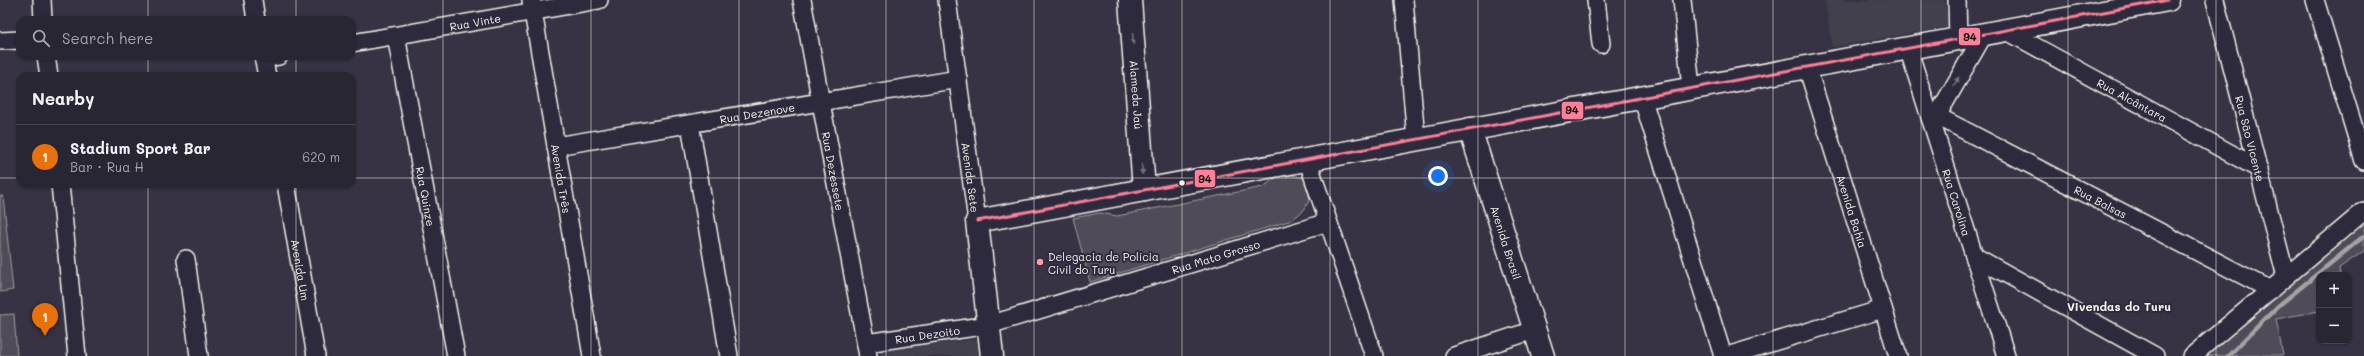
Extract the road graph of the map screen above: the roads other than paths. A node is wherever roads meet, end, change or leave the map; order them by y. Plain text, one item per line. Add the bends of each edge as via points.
1 (42, 0) edge
2 (253, 0) edge
3 (599, 0) edge
4 (802, 0) edge
5 (947, 0) edge
6 (1130, 0) edge
7 (1404, 0) edge
8 (1596, 0) edge
9 (1682, 0) edge
10 (1957, 0) edge
11 (2168, 0) edge
12 (2215, 0) edge
13 (2315, 0) edge
14 (532, 6) edge
15 (43, 16) edge
16 (255, 16) edge
17 (1994, 32) junction
18 (396, 36) junction
19 (1958, 39) junction
20 (16, 40) edge
21 (0, 41) edge
22 (356, 42) edge
23 (1601, 44) dead end
24 (1908, 48) junction
25 (46, 60) edge
26 (269, 60) edge
27 (1807, 67) junction
28 (48, 72) edge
29 (267, 72) edge
30 (958, 79) junction
31 (1691, 88) junction
32 (1642, 97) junction
33 (822, 102) junction
34 (1934, 117) junction
35 (690, 124) junction
36 (1470, 129) junction
37 (1416, 139) junction
38 (556, 146) junction
39 (1307, 159) junction
40 (2364, 161) edge
41 (2259, 169) junction
42 (60, 188) edge
43 (287, 188) edge
44 (1144, 190) junction
45 (2364, 211) edge
46 (977, 221) junction
47 (1328, 222) junction
48 (1974, 256) junction
49 (186, 259) dead end
50 (2286, 277) junction
51 (2271, 290) junction
52 (1883, 309) junction
53 (989, 325) junction
54 (1534, 330) junction
55 (867, 349) edge
56 (77, 356) edge
57 (199, 356) edge
58 (316, 356) edge
59 (456, 356) edge
60 (592, 356) edge
61 (729, 356) edge
62 (992, 356) edge
63 (1374, 356) edge
64 (1454, 356) edge
65 (1543, 356) edge
66 (1723, 356) edge
67 (1727, 356) edge
68 (1898, 356) edge
69 (2006, 356) edge
70 (2155, 356) edge
71 (2192, 356) edge

1 - 15 street
2 - 16 street
3 - 14 street, Rua Vinte
4 - 33 street, Rua Dezessete
5 - 30 street, Avenida Sete
6 -> 44 main road, Alameda Jaú
7 - 37 street
8 - 23 street
9 - 31 street
10 - 19 street
11 - 17 main road
12 - 41 street, Rua São Vicente
13 - 40 street
14 - 18 street, Rua Vinte
14 - 38 street, Avenida Três
17 - 19 main road
34 -> 17 street
17 - 41 street, Rua Alcântara
18 - 22 street, Rua Vinte
18 - 59 street, Rua Quinze
19 - 24 main road
20 - 21 street
24 - 27 main road
24 - 34 street, Rua Carolina
25 - 28 street
26 - 29 street
27 - 31 main road
27 - 52 street, Avenida Bahia
30 - 33 street, Rua Dezenove
30 - 46 street, Avenida Sete
31 - 32 main road
32 - 36 main road
32 - 66 street
33 - 35 street, Rua Dezenove
33 - 55 street, Rua Dezessete
34 - 48 street, Rua Carolina
34 - 51 street, Rua Balsas
35 - 38 street, Rua Dezenove
35 - 61 street
36 - 37 main road
36 - 54 main road, Avenida Brasil
37 - 39 main road
38 - 60 street, Avenida Três
39 - 44 main road
39 - 47 street
41 - 50 street, Rua São Vicente
42 - 56 street
43 - 58 street, Avenida Um
44 - 46 main road
45 - 50 street
46 - 53 main road, Avenida Sete
47 - 53 street, Rua Mato Grosso
47 - 63 street
48 - 69 street, Rua Carolina
48 - 70 street
49 - 57 street
50 - 51 street
51 - 71 street
52 - 67 street
52 - 68 street, Avenida Bahia
53 - 55 street, Rua Dezoito
53 - 62 main road, Avenida Sete
54 - 64 street
54 - 65 main road, Avenida Brasil

